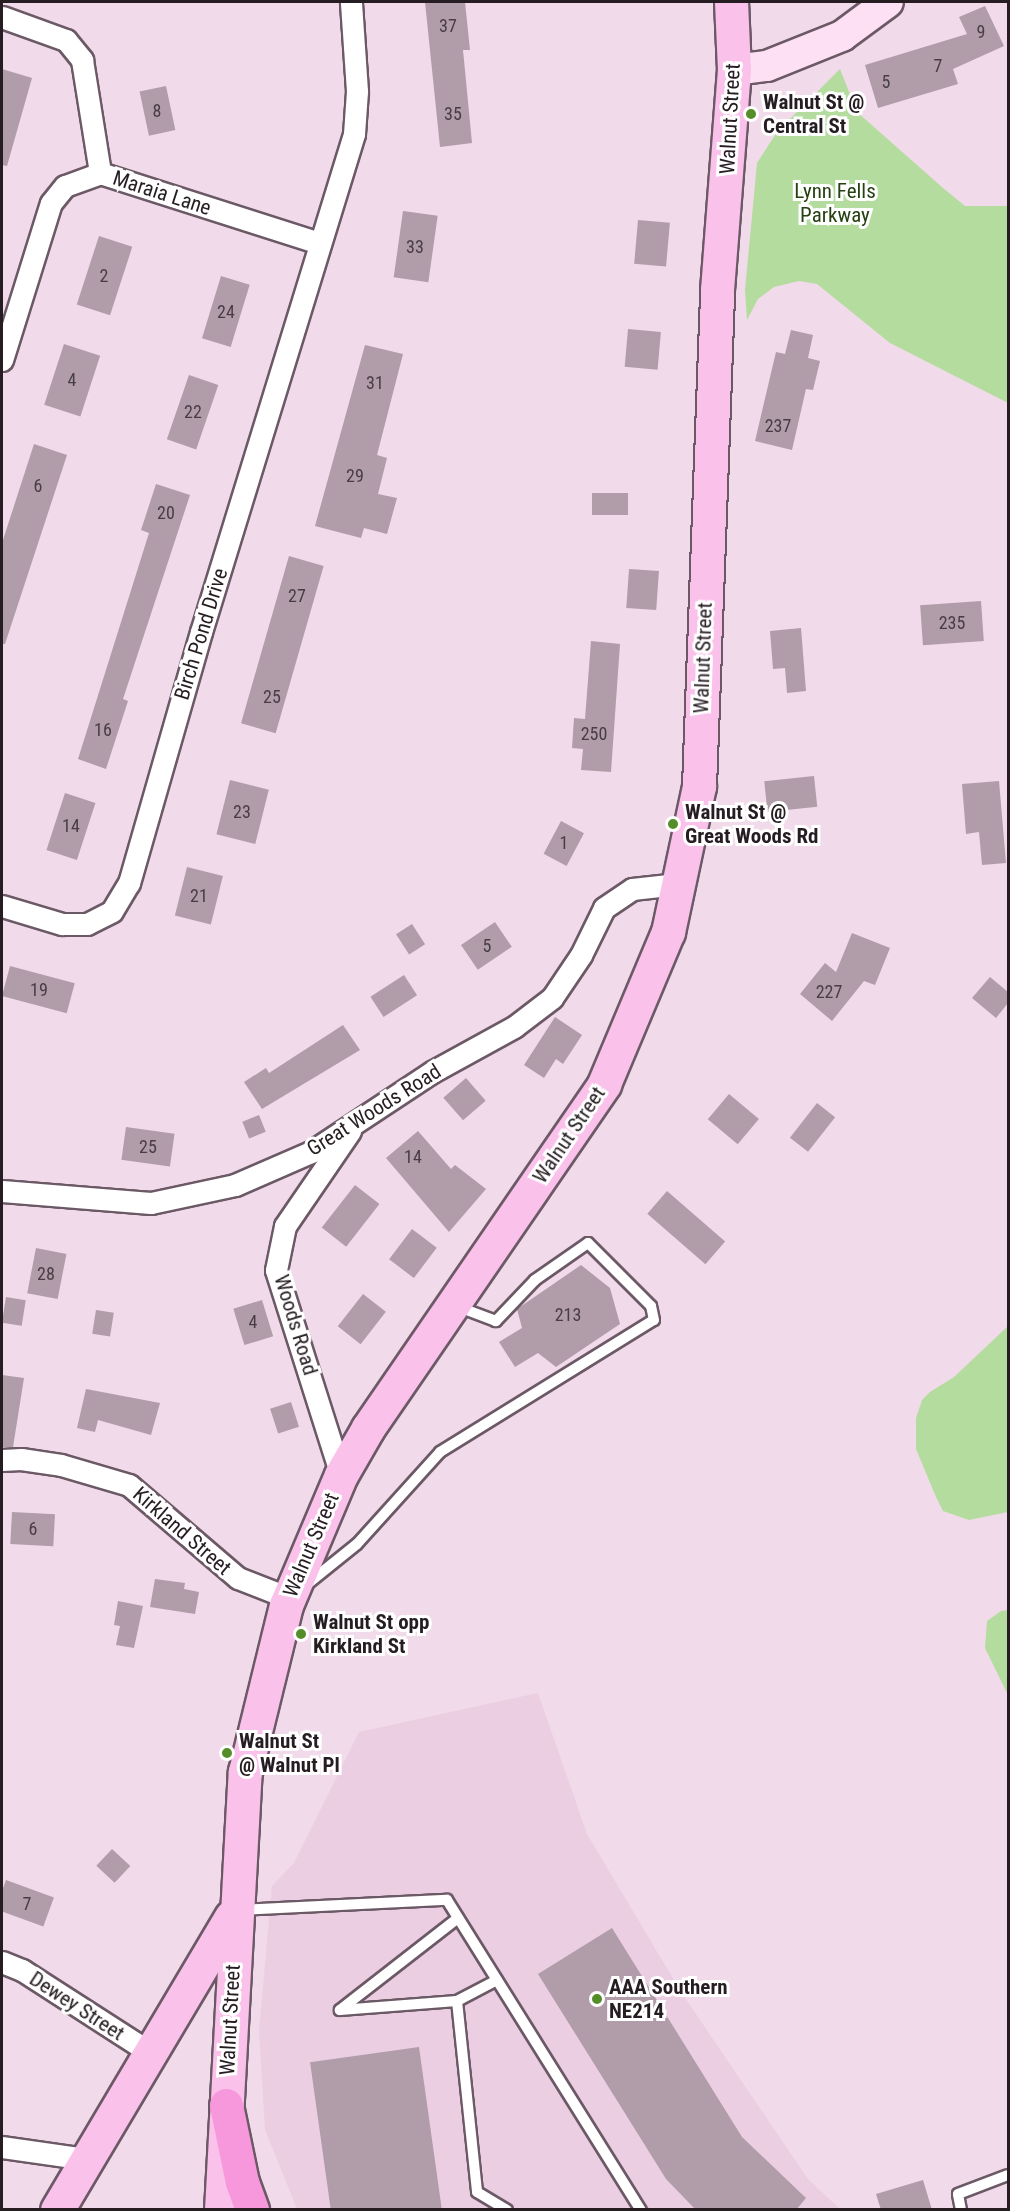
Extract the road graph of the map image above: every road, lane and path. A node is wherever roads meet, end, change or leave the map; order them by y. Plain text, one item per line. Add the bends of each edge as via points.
1 (351, 2) edge
2 (731, 2) edge
3 (888, 2) edge
4 (2, 17) edge
5 (734, 70) junction
6 (100, 173) junction
7 (320, 243) junction
8 (2, 360) edge
9 (678, 884) junction
10 (2, 906) edge
11 (356, 1122) junction
12 (2, 1191) edge
13 (454, 1305) junction
14 (2, 1460) edge
15 (340, 1475) junction
16 (289, 1598) junction
17 (235, 1910) junction
18 (458, 1918) junction
19 (2, 1962) edge
20 (497, 1980) junction
21 (457, 2001) junction
22 (151, 2053) junction
23 (226, 2105) junction
24 (2, 2147) edge
25 (85, 2158) junction
26 (1008, 2175) edge
27 (57, 2210) edge
28 (221, 2210) edge
29 (252, 2210) edge
30 (507, 2210) edge
31 (641, 2210) edge
32 (961, 2210) edge

1 - 7 street, Birch Pond Drive via 357,91 354,134
2 - 5 main road, Walnut Street
3 - 5 street via 842,36 767,66
4 - 6 street, Maraia Lane via 66,40 82,60
5 - 9 main road, Walnut Street via 717,290 699,786
6 - 7 street, Maraia Lane
6 - 8 street via 65,186 51,203
7 - 10 street, Birch Pond Drive via 129,883 112,911 87,924 62,924
9 - 11 street, Great Woods Road via 632,889 604,908 581,955 552,998 513,1027 432,1072
9 - 13 main road, Walnut Street via 668,932 604,1084
11 - 12 street, Great Woods Road via 312,1152 235,1185 151,1203
11 - 15 street, Woods Road via 285,1226 276,1270
13 - 15 main road, Walnut Street
13 - 16 lane via 496,1321 535,1280 588,1243 651,1306 654,1320 440,1452 357,1544
14 - 16 street, Kirkland Street via 61,1465 129,1485 238,1578
15 - 16 main road, Walnut Street
16 - 17 main road, Walnut Street via 244,1772
17 - 18 lane via 447,1900
17 - 22 main road
17 - 23 main road, Walnut Street
18 - 20 lane
18 - 21 lane via 340,2010
19 - 22 street, Dewey Street via 22,1970
20 - 21 lane
20 - 31 lane
21 - 30 lane via 477,2192
22 - 25 main road
23 - 28 main road, Walnut Street
23 - 29 highway
24 - 25 street
25 - 27 main road
26 - 32 lane via 958,2194

